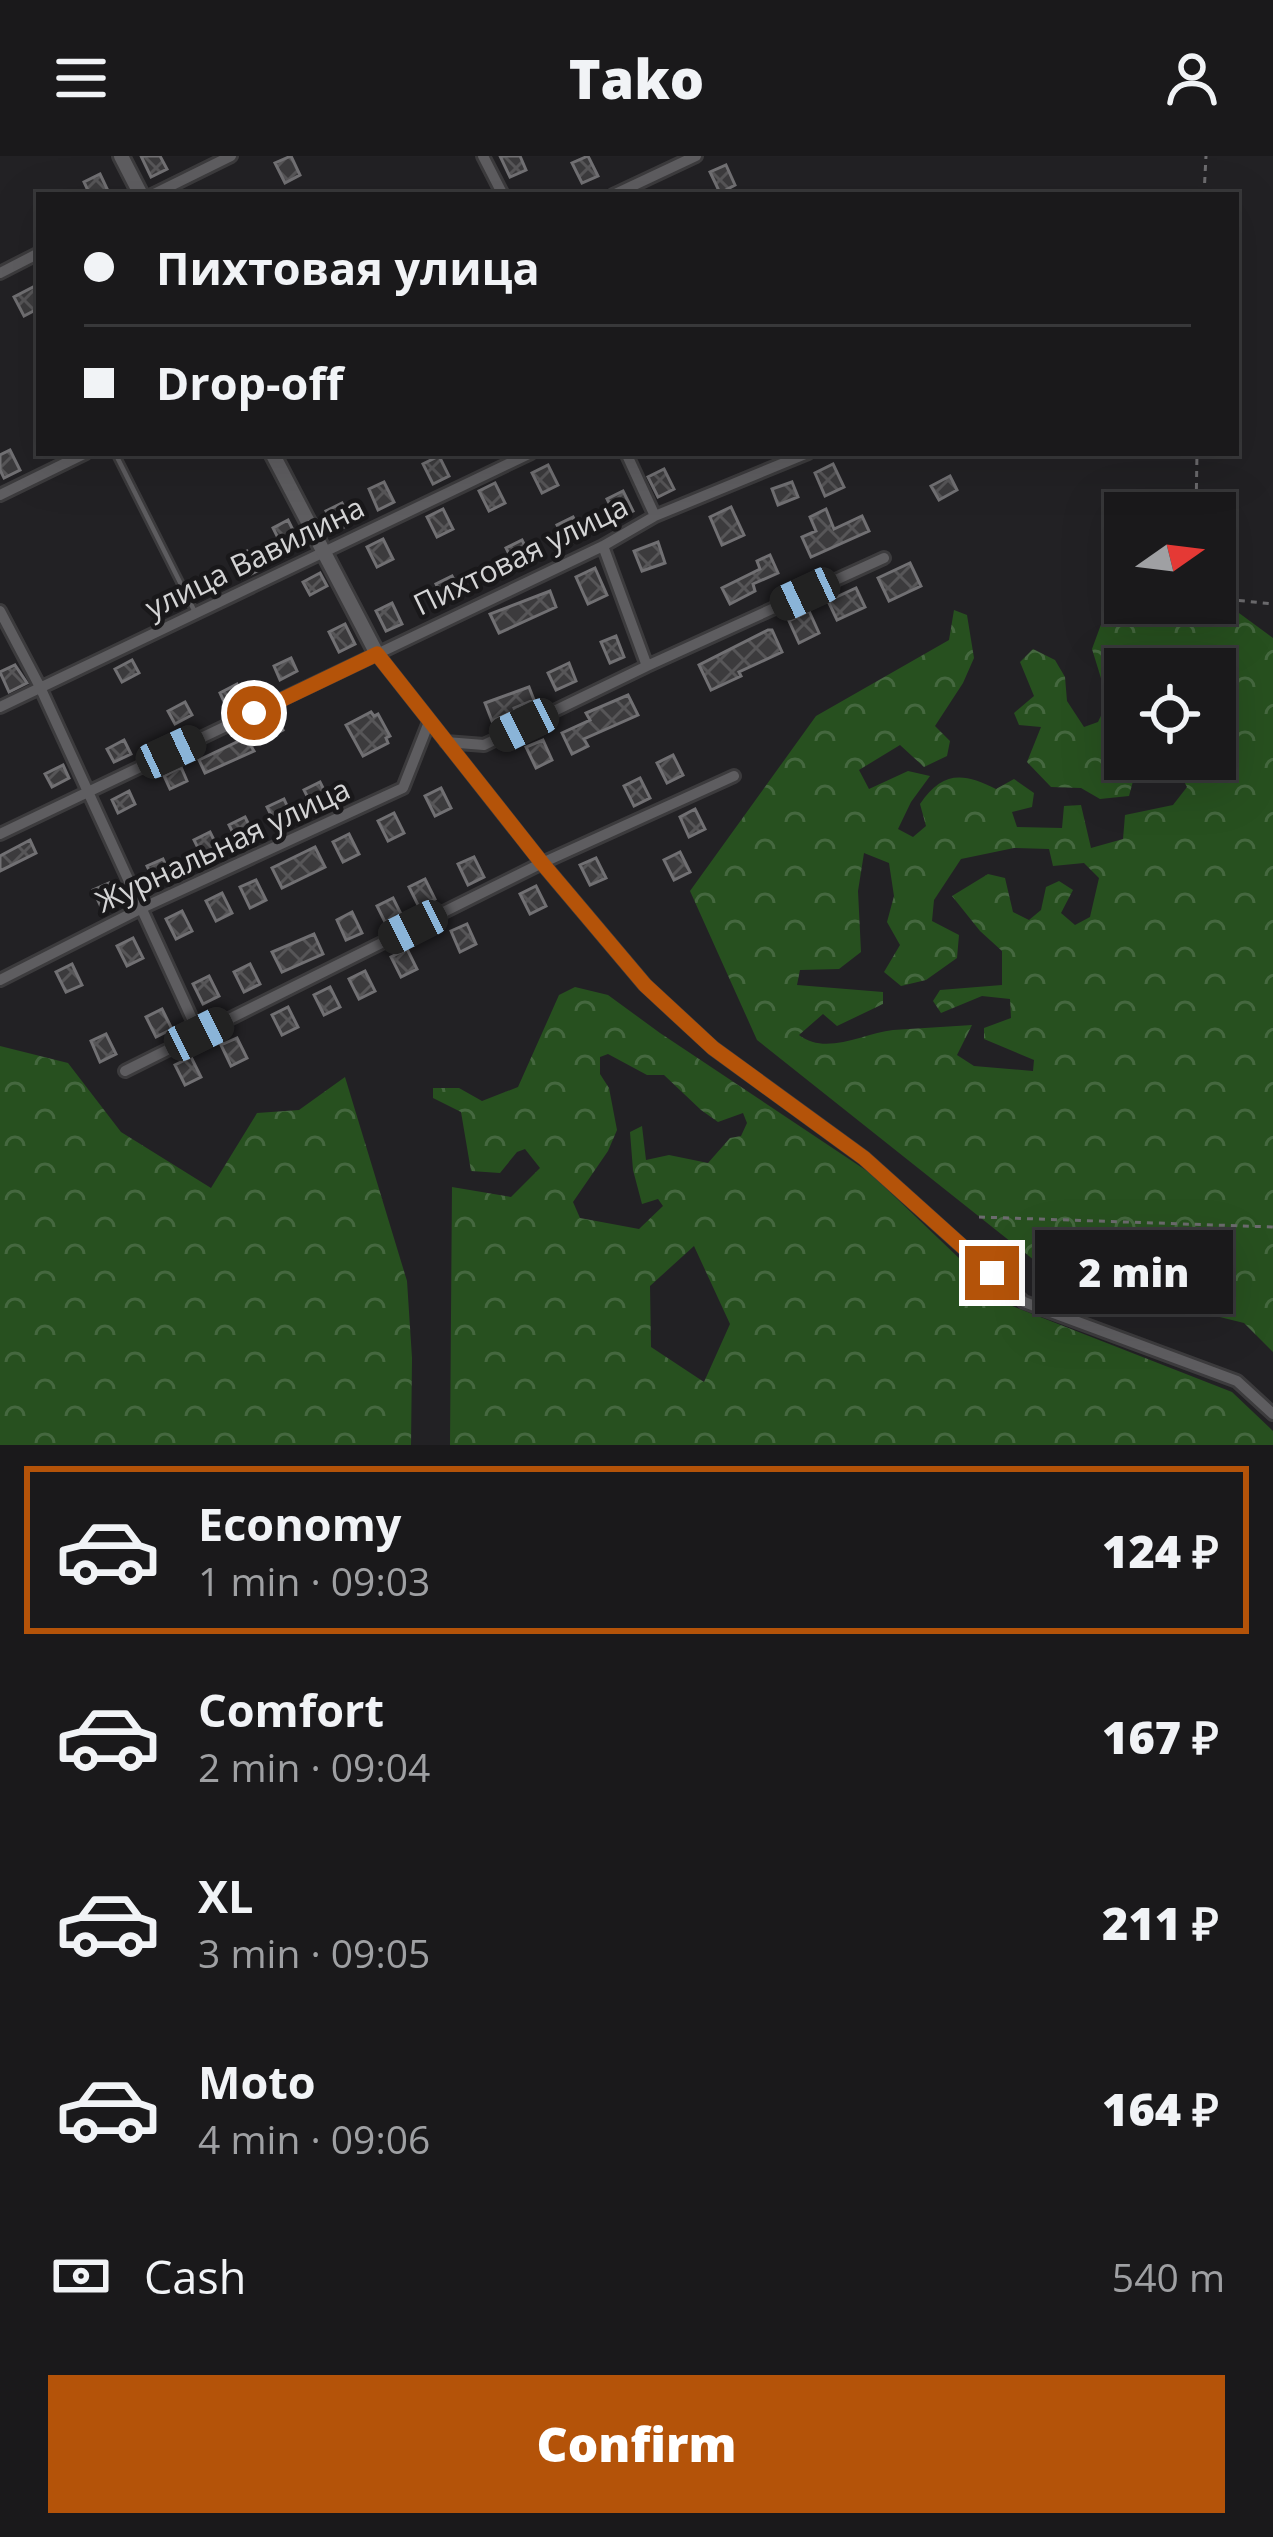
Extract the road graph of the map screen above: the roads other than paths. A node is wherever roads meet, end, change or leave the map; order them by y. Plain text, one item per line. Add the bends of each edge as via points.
1 (121, 156) edge
2 (230, 156) edge
3 (483, 156) edge
4 (696, 156) edge
5 (139, 192) edge
6 (158, 192) edge
7 (501, 192) edge
8 (619, 192) edge
9 (36, 255) edge
10 (0, 273) edge
11 (80, 456) edge
12 (117, 456) edge
13 (274, 456) edge
14 (525, 456) edge
15 (627, 456) edge
16 (801, 456) edge
17 (0, 495) edge
18 (655, 517) junction
19 (603, 546) junction
20 (323, 552) junction
21 (884, 558) dead end
22 (0, 611) edge
23 (196, 614) junction
24 (377, 654) junction
25 (647, 666) junction
26 (40, 687) junction
27 (0, 707) edge
28 (429, 722) junction
29 (446, 742) junction
30 (734, 776) dead end
31 (89, 791) junction
32 (0, 834) edge
33 (542, 863) junction
34 (142, 908) junction
35 (0, 980) edge
36 (199, 1034) junction
37 (125, 1071) dead end
38 (1273, 1414) edge

1 - 5 street
2 - 6 street
3 - 7 street
4 - 8 street
9 - 10 street
11 - 17 street
12 - 23 lane
13 - 20 street
14 - 20 street, улица Вавилина
15 - 18 street
16 - 18 street, Пихтовая улица
18 - 19 street, Пихтовая улица
19 - 24 street, Пихтовая улица
19 - 25 street
20 - 23 street, улица Вавилина
20 - 24 street
21 - 25 street
22 - 26 street
23 - 26 street, улица Вавилина
24 - 28 street
24 - 31 street, Пихтовая улица
25 - 29 street via 484,745
26 - 27 street, улица Вавилина
26 - 31 street
28 - 29 street
28 - 34 street, Журнальная улица via 403,788
29 - 33 street
30 - 33 street
31 - 32 street, Пихтовая улица
31 - 34 street
33 - 36 street
33 - 38 street via 645,985 713,1048 864,1158 1024,1302 1237,1381
34 - 35 street, Журнальная улица
34 - 36 street
36 - 37 street

